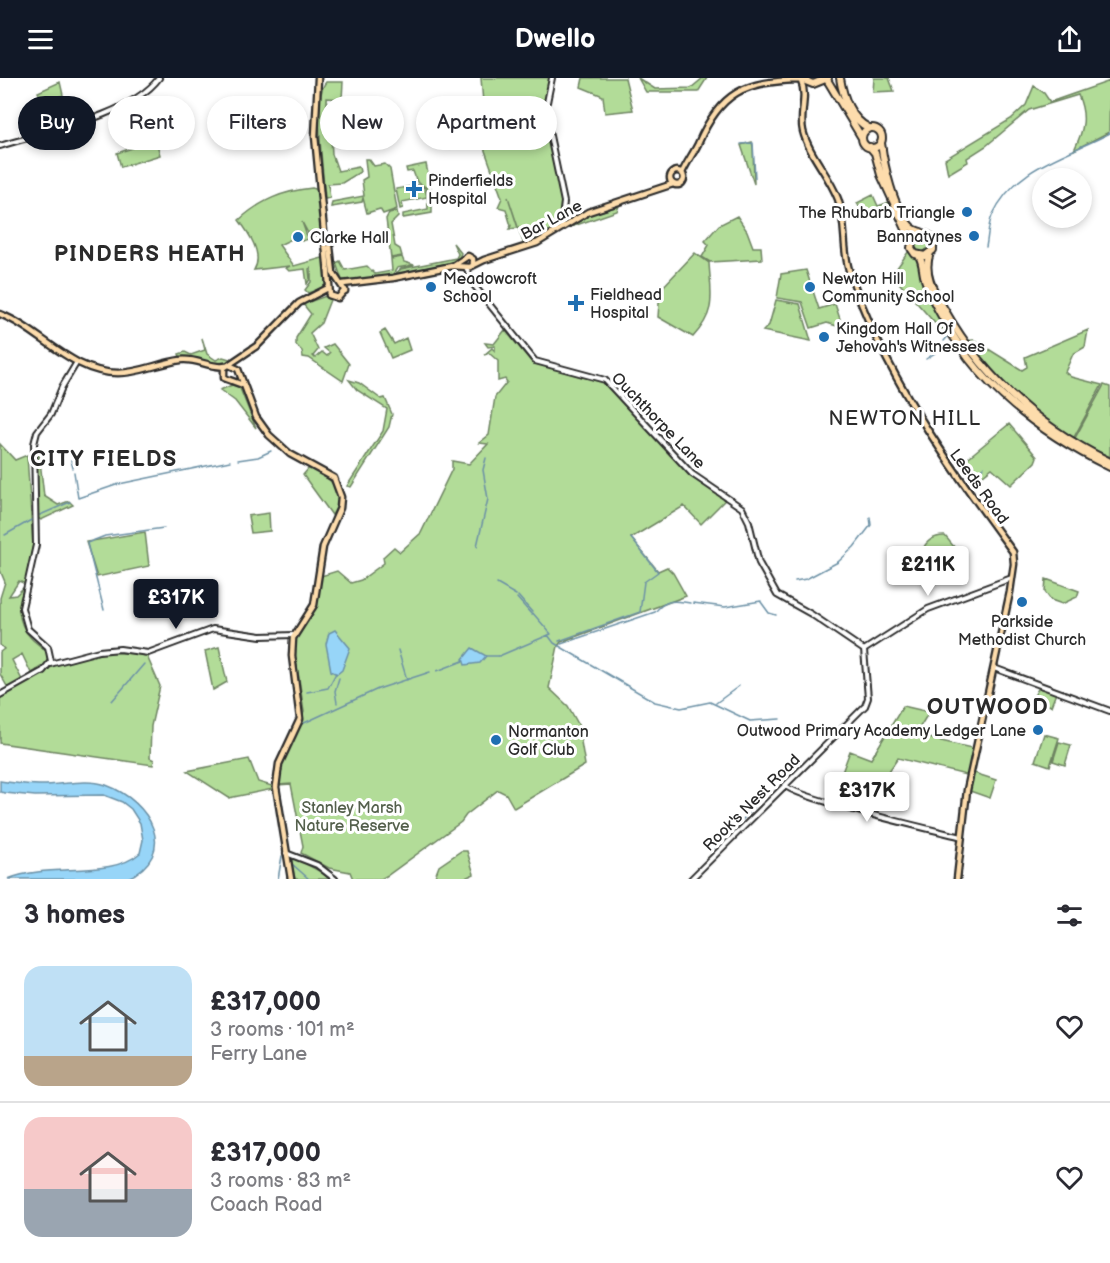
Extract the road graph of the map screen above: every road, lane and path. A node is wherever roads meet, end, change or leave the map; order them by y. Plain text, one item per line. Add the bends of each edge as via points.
1 (159, 78) edge
2 (319, 78) edge
3 (552, 78) edge
4 (840, 78) edge
5 (782, 79) edge
6 (800, 80) edge
7 (823, 80) edge
8 (803, 95) junction
9 (869, 128) junction
10 (862, 138) junction
11 (881, 143) junction
12 (0, 146) edge
13 (870, 147) junction
14 (680, 172) junction
15 (670, 177) junction
16 (673, 184) junction
17 (662, 186) junction
18 (564, 217) junction
19 (570, 222) junction
20 (560, 229) junction
21 (921, 232) junction
22 (326, 233) junction
23 (911, 240) junction
24 (930, 253) junction
25 (919, 256) junction
26 (471, 257) junction
27 (462, 260) junction
28 (484, 260) junction
29 (452, 266) junction
30 (472, 266) junction
31 (465, 267) junction
32 (470, 275) junction
33 (341, 283) junction
34 (352, 284) junction
35 (329, 287) junction
36 (345, 291) junction
37 (320, 293) junction
38 (330, 295) junction
39 (0, 314) edge
40 (242, 357) junction
41 (76, 361) junction
42 (214, 366) junction
43 (227, 366) junction
44 (238, 371) junction
45 (222, 374) junction
46 (234, 381) junction
47 (244, 387) junction
48 (1110, 462) edge
49 (1110, 467) edge
50 (1012, 578) junction
51 (294, 635) junction
52 (864, 650) junction
53 (51, 661) junction
54 (994, 668) junction
55 (0, 695) edge
56 (1110, 711) edge
57 (786, 786) junction
58 (962, 837) junction
59 (286, 853) junction
60 (291, 879) edge
61 (335, 879) edge
62 (691, 879) edge
63 (957, 879) edge

1 - 12 street via 124,106
2 - 22 main road via 315,136
3 - 18 street via 545,112
4 - 9 highway via 845,101
5 - 6 main road
5 - 14 main road via 749,86 726,100 706,123
6 - 7 highway
6 - 8 main road, Leeds Road
7 - 8 main road
7 - 10 highway via 835,91
8 - 50 main road, Leeds Road via 803,133 838,198 846,227 847,263 863,308 912,407 1013,552
9 - 10 highway
9 - 11 highway via 879,130
10 - 13 highway
11 - 13 highway
11 - 21 highway via 884,167 905,219 910,227
13 - 23 highway
14 - 15 main road via 673,172
14 - 16 main road via 684,177 682,183
15 - 16 main road
15 - 17 main road, Bar Lane
16 - 17 main road, Bar Lane
17 - 19 main road, Bar Lane
18 - 19 street
18 - 20 street
19 - 20 main road, Bar Lane
20 - 28 main road, Bar Lane via 537,243
21 - 23 highway
21 - 24 highway via 933,239
22 - 33 main road via 333,273
22 - 35 main road
23 - 25 highway via 911,248
24 - 25 highway
24 - 48 highway via 930,282 977,361 1037,419
25 - 49 highway via 926,284 973,364 1047,432
26 - 27 main road
26 - 28 main road
26 - 30 main road
27 - 29 main road
27 - 31 main road
28 - 30 main road, Bar Lane
29 - 31 main road
29 - 34 main road
30 - 31 main road, Bar Lane
30 - 32 street
31 - 32 street, Ouchthorpe Lane
32 - 52 street, Ouchthorpe Lane via 532,359 605,380 692,474 742,508 759,563 777,595
33 - 34 main road
33 - 35 main road
33 - 36 main road
34 - 36 main road
35 - 37 main road
35 - 38 main road
36 - 38 main road via 340,297
37 - 38 main road
37 - 40 main road via 299,303
39 - 41 main road via 30,329
40 - 43 main road
40 - 44 main road
41 - 42 main road via 110,373 188,360
41 - 53 street via 35,439 33,462 36,545 22,608 28,629 48,647
42 - 43 main road
42 - 45 main road
43 - 44 main road
43 - 45 main road
44 - 46 main road
44 - 47 main road
45 - 46 main road via 226,380
46 - 47 main road
47 - 51 main road via 256,417 272,439 290,454 332,476 341,492 340,508 323,547 314,605
50 - 52 street via 928,609
50 - 54 main road, Leeds Road
51 - 53 street via 261,636 213,629 148,653 112,649
51 - 59 main road via 292,656 300,719 276,778
52 - 57 street, Rook's Nest Road via 868,698 865,706
53 - 55 street via 43,671
54 - 56 street
54 - 58 main road, Leeds Road via 967,790
57 - 58 street
57 - 62 street, Rook's Nest Road
58 - 63 main road, Leeds Road
59 - 60 main road
59 - 61 street via 317,865

